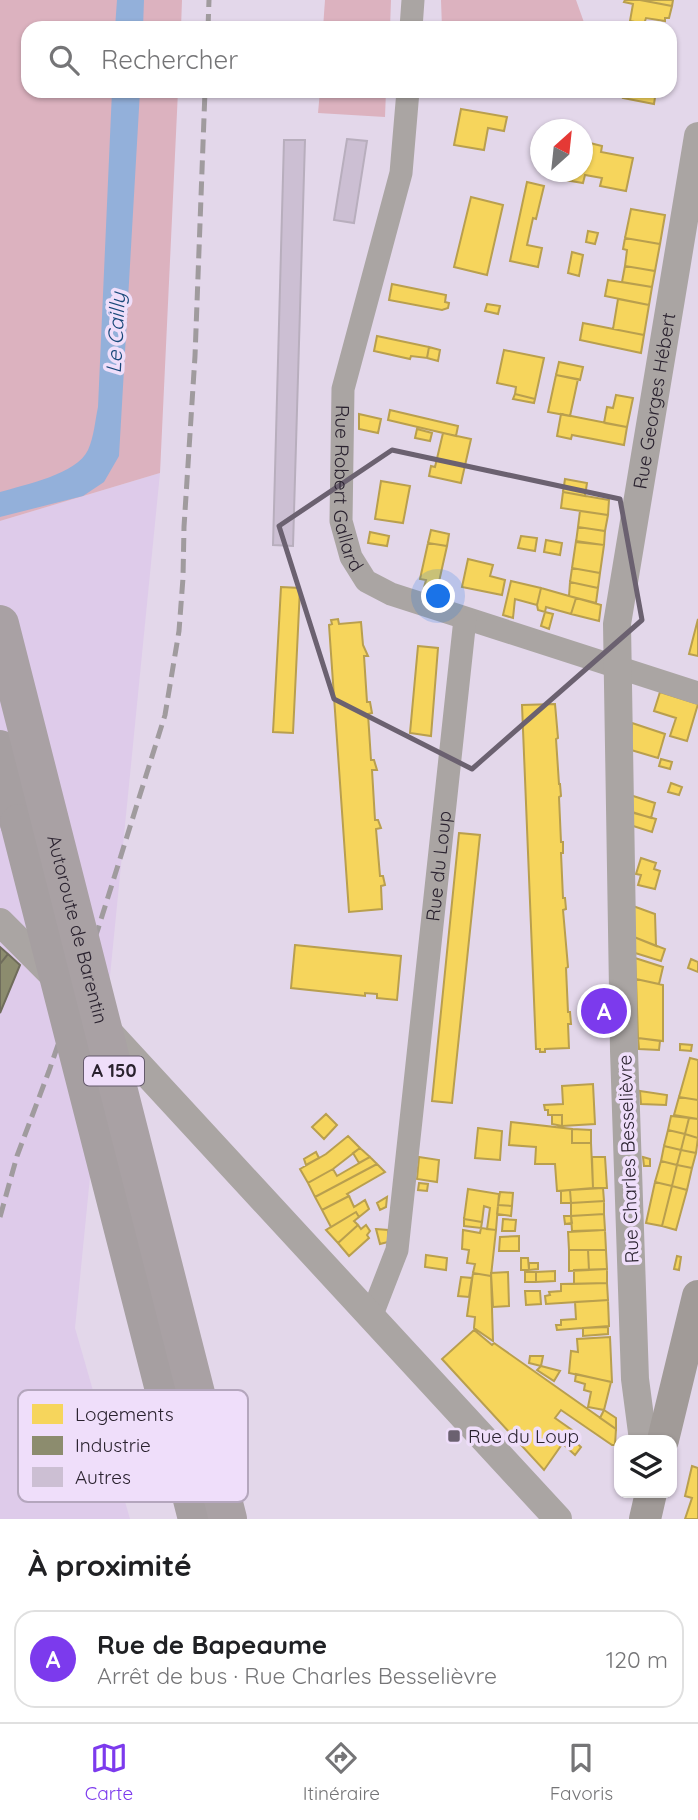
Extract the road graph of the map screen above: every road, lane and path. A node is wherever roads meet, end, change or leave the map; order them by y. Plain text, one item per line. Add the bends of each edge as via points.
1 (413, 0) edge
2 (412, 21) edge
3 (407, 98) edge
4 (698, 136) edge
5 (465, 619) junction
6 (0, 624) edge
7 (616, 667) junction
8 (698, 693) edge
9 (0, 749) edge
10 (0, 922) edge
11 (698, 1296) edge
12 (371, 1317) junction
13 (164, 1390) edge
14 (195, 1390) edge
15 (642, 1435) edge
16 (664, 1435) edge
17 (193, 1502) edge
18 (224, 1502) edge
19 (197, 1519) edge
20 (228, 1519) edge
21 (558, 1519) edge

1 - 2 street
3 - 5 street, Rue Robert Gallard via 401,173 343,389 341,522 351,557 366,581
4 - 7 street, Rue Georges Hébert via 619,603
5 - 7 street, Rue Robert Gallard
5 - 12 street, Rue du Loup via 397,1250
6 - 14 highway, Autoroute de Barentin / A 150, bridge
7 - 8 street, Rue Robert Gallard
7 - 15 street, Rue Charles Besselièvre via 635,1379
9 - 13 highway, Autoroute de Barentin / A 150, bridge
10 - 12 street
11 - 16 main road
12 - 21 street
17 - 19 highway, Autoroute de Barentin / A 150, bridge
18 - 20 highway, Autoroute de Barentin / A 150, bridge

